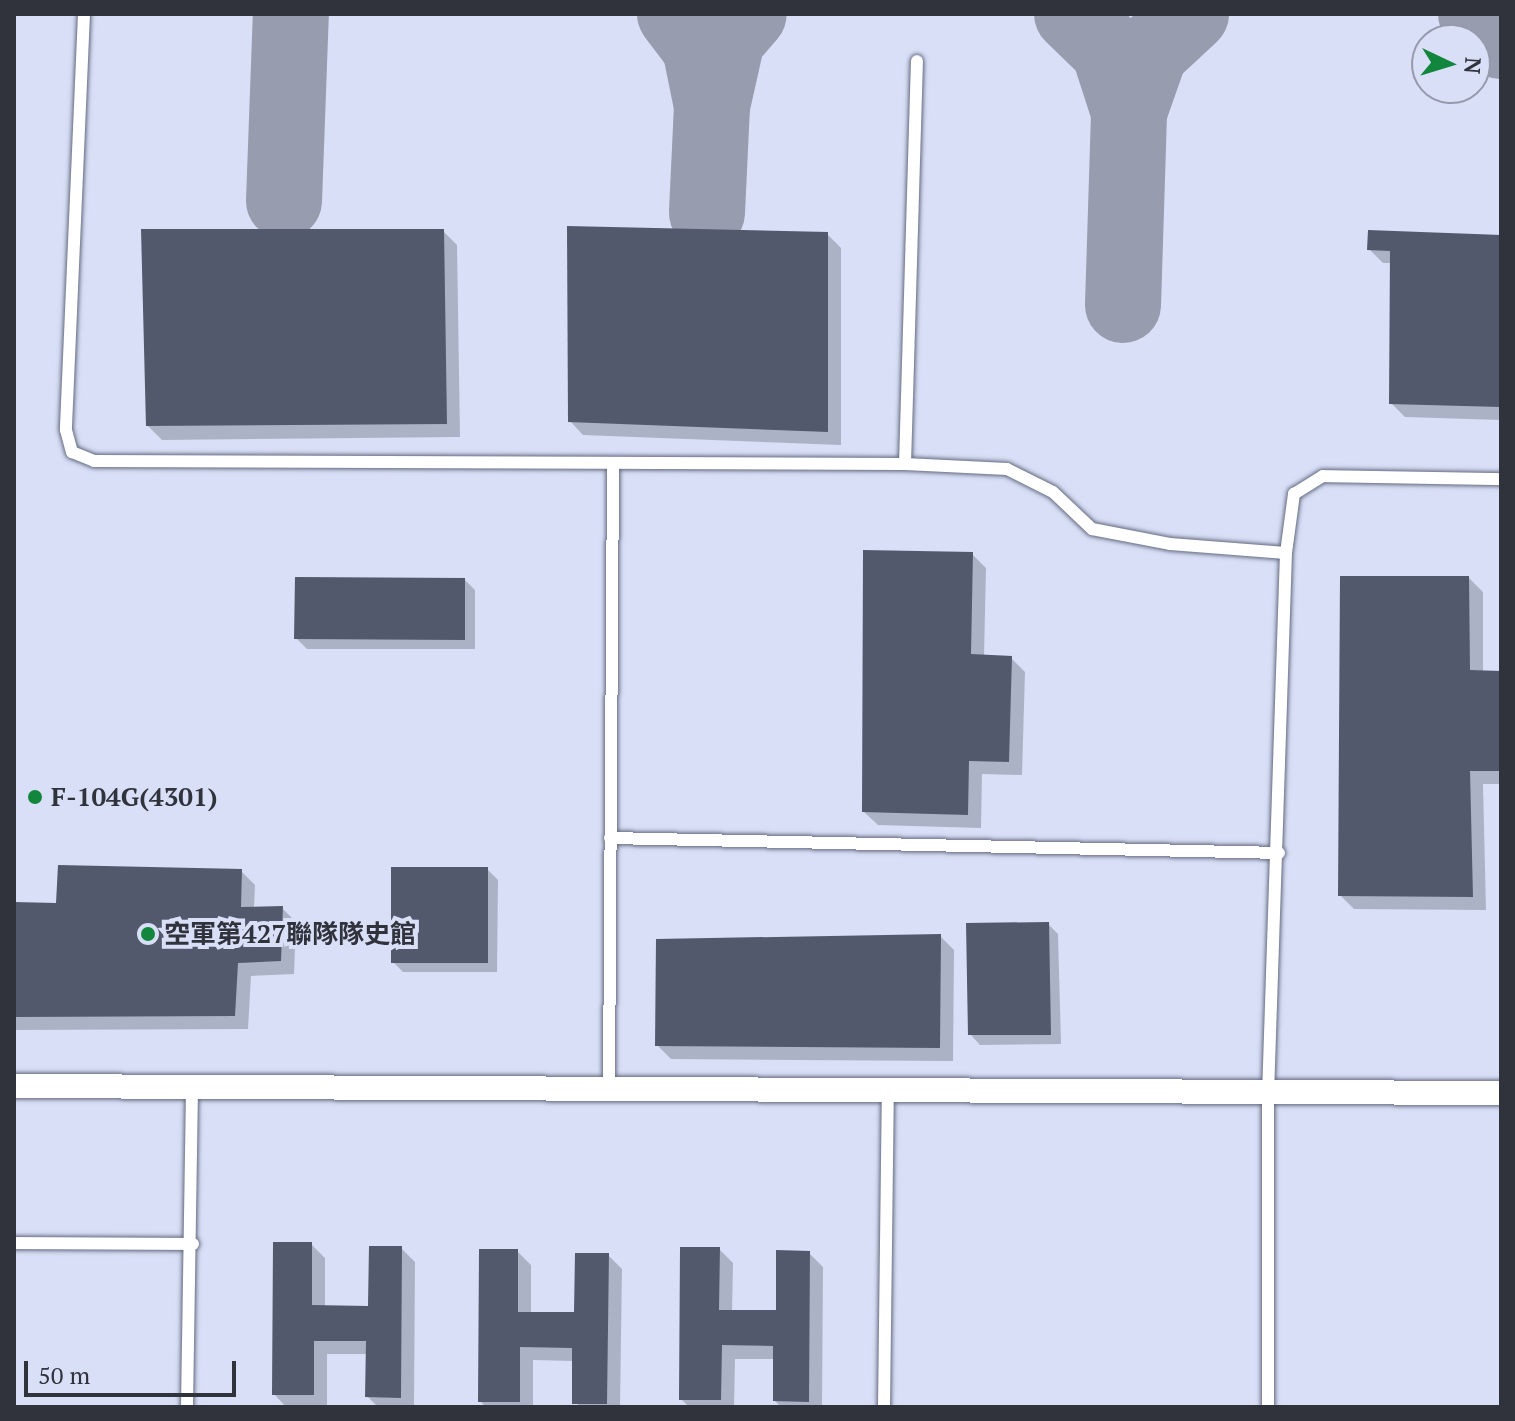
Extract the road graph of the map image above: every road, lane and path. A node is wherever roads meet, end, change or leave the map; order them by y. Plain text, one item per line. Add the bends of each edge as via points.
1 (84, 14) edge
2 (917, 61) dead end
3 (613, 464) junction
4 (905, 464) junction
5 (1501, 479) edge
6 (1286, 553) junction
7 (610, 838) junction
8 (1279, 853) junction
9 (609, 1085) junction
10 (14, 1086) edge
11 (192, 1090) junction
12 (888, 1091) junction
13 (1501, 1093) edge
14 (1268, 1095) junction
15 (14, 1243) edge
16 (193, 1244) junction
17 (187, 1407) edge
18 (884, 1407) edge
19 (1268, 1407) edge

1 - 3 lane via 66,430 72,452 94,461
2 - 4 lane
3 - 4 lane
3 - 7 lane
4 - 6 lane via 1007,469 1053,492 1092,529 1170,544
5 - 6 lane via 1323,476 1294,494
6 - 8 lane
7 - 8 lane
7 - 9 lane
8 - 14 lane
9 - 11 street
9 - 12 street
10 - 11 street
11 - 16 lane
12 - 14 street
12 - 18 lane
13 - 14 street
14 - 19 lane
15 - 16 lane
16 - 17 lane

